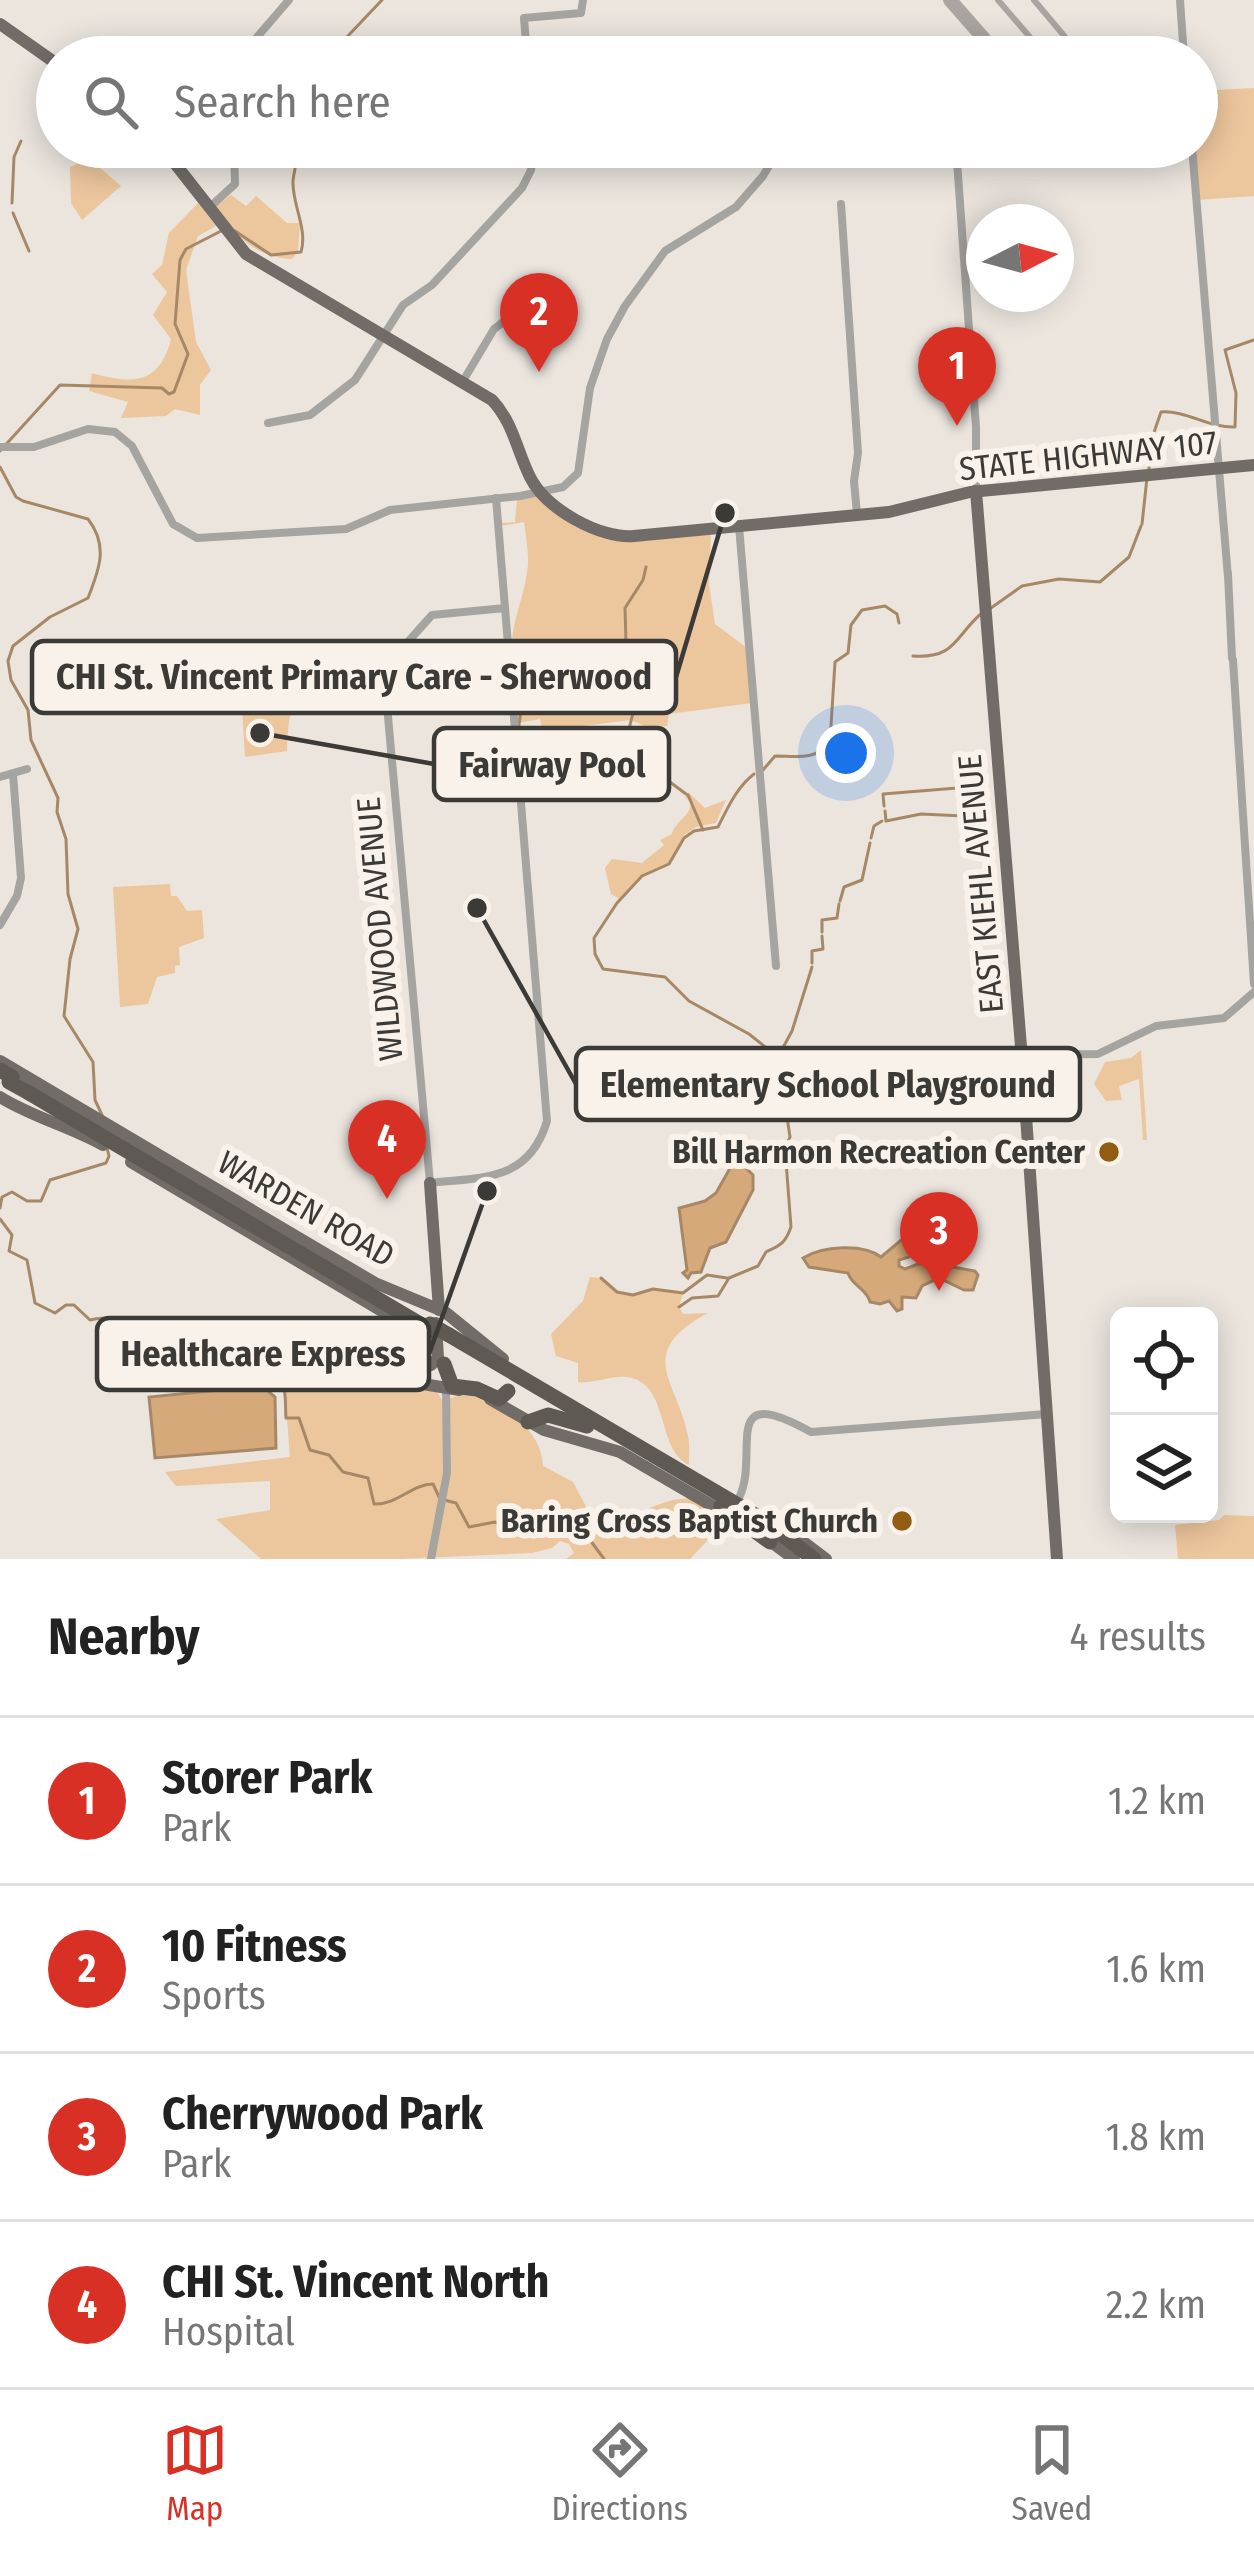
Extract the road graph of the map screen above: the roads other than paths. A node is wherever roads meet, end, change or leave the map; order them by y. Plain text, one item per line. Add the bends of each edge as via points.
1 (289, 0) edge
2 (584, 0) edge
3 (1180, 0) edge
4 (0, 24) edge
5 (258, 36) edge
6 (525, 36) edge
7 (1183, 36) edge
8 (36, 49) edge
9 (180, 168) edge
10 (235, 168) edge
11 (531, 168) edge
12 (768, 168) edge
13 (958, 168) edge
14 (1194, 168) edge
15 (210, 202) junction
16 (841, 203) dead end
17 (510, 317) dead end
18 (384, 336) junction
19 (462, 382) junction
20 (268, 423) dead end
21 (3, 447) edge
22 (1254, 465) edge
23 (1217, 469) junction
24 (538, 491) junction
25 (976, 491) junction
26 (496, 498) junction
27 (857, 515) junction
28 (739, 526) junction
29 (505, 608) junction
30 (25, 770) dead end
31 (13, 774) junction
32 (0, 777) edge
33 (0, 925) edge
34 (776, 966) dead end
35 (1254, 988) edge
36 (1022, 1057) junction
37 (4, 1078) edge
38 (42, 1086) junction
39 (28, 1112) junction
40 (140, 1155) junction
41 (434, 1187) junction
42 (203, 1189) junction
43 (263, 1217) junction
44 (396, 1292) junction
45 (440, 1320) junction
46 (413, 1350) junction
47 (475, 1356) junction
48 (444, 1364) junction
49 (520, 1369) junction
50 (448, 1392) junction
51 (507, 1399) junction
52 (1046, 1414) junction
53 (588, 1418) junction
54 (528, 1422) junction
55 (602, 1431) junction
56 (687, 1479) junction
57 (739, 1498) junction
58 (770, 1541) joint
59 (810, 1555) edge
60 (431, 1559) edge
61 (794, 1559) edge
62 (826, 1559) edge
63 (1057, 1559) edge

1 - 5 street
2 - 6 street via 581,13 524,18
3 - 7 street
4 - 8 main road
9 - 15 main road
10 - 15 street via 235,183
11 - 18 street via 522,188 432,285 405,303
12 - 24 street via 736,207 669,248 647,274 598,360 577,475 566,486
13 - 25 street
14 - 23 street
15 - 18 main road via 249,256
16 - 27 street
17 - 19 street
18 - 19 main road
18 - 20 street via 359,376 325,406
19 - 24 main road via 504,415
21 - 26 street via 32,448 88,429 118,434 173,524 197,538 346,529 386,511
22 - 23 main road, STATE HIGHWAY 107
23 - 25 main road, STATE HIGHWAY 107
23 - 35 street
24 - 26 street
24 - 28 main road, STATE HIGHWAY 107 via 610,536
25 - 27 main road, STATE HIGHWAY 107
25 - 36 main road, EAST KIEHL AVENUE
26 - 29 street
27 - 28 main road, STATE HIGHWAY 107
28 - 34 street
29 - 41 street via 547,1121 510,1172
29 - 41 street, WILDWOOD AVENUE via 434,614 383,662
30 - 31 street
31 - 32 street
31 - 33 street via 21,878
35 - 36 street via 1224,1018 1162,1024 1098,1054
36 - 52 main road, EAST KIEHL AVENUE
37 - 38 main road, WARDEN ROAD
37 - 39 main road
37 - 40 highway, bridge
38 - 39 main road via 26,1083 18,1091
38 - 43 main road, WARDEN ROAD
39 - 46 main road via 65,1124 383,1311 405,1329
40 - 42 highway
40 - 45 highway
41 - 45 main road, WILDWOOD AVENUE
42 - 43 highway
42 - 45 highway
43 - 44 main road, WARDEN ROAD
44 - 45 main road, WARDEN ROAD
44 - 46 main road via 435,1315 435,1362 420,1364
45 - 47 highway
45 - 48 main road, WILDWOOD AVENUE
45 - 49 main road, WARDEN ROAD
45 - 53 highway
46 - 50 main road via 420,1381
47 - 51 highway via 504,1381
47 - 55 highway
48 - 50 main road, WILDWOOD AVENUE
48 - 51 highway via 452,1386
49 - 53 highway
49 - 56 main road, WARDEN ROAD
50 - 51 main road
50 - 60 street via 448,1462
51 - 54 main road
52 - 57 street via 811,1432 782,1415 759,1416 745,1432
52 - 63 main road, EAST KIEHL AVENUE
53 - 56 highway
54 - 55 highway via 548,1415
54 - 56 main road
55 - 56 highway
56 - 57 main road, WARDEN ROAD
56 - 58 highway
56 - 59 highway
56 - 59 highway
57 - 59 main road, WARDEN ROAD
58 - 61 main road
59 - 62 main road, WARDEN ROAD

